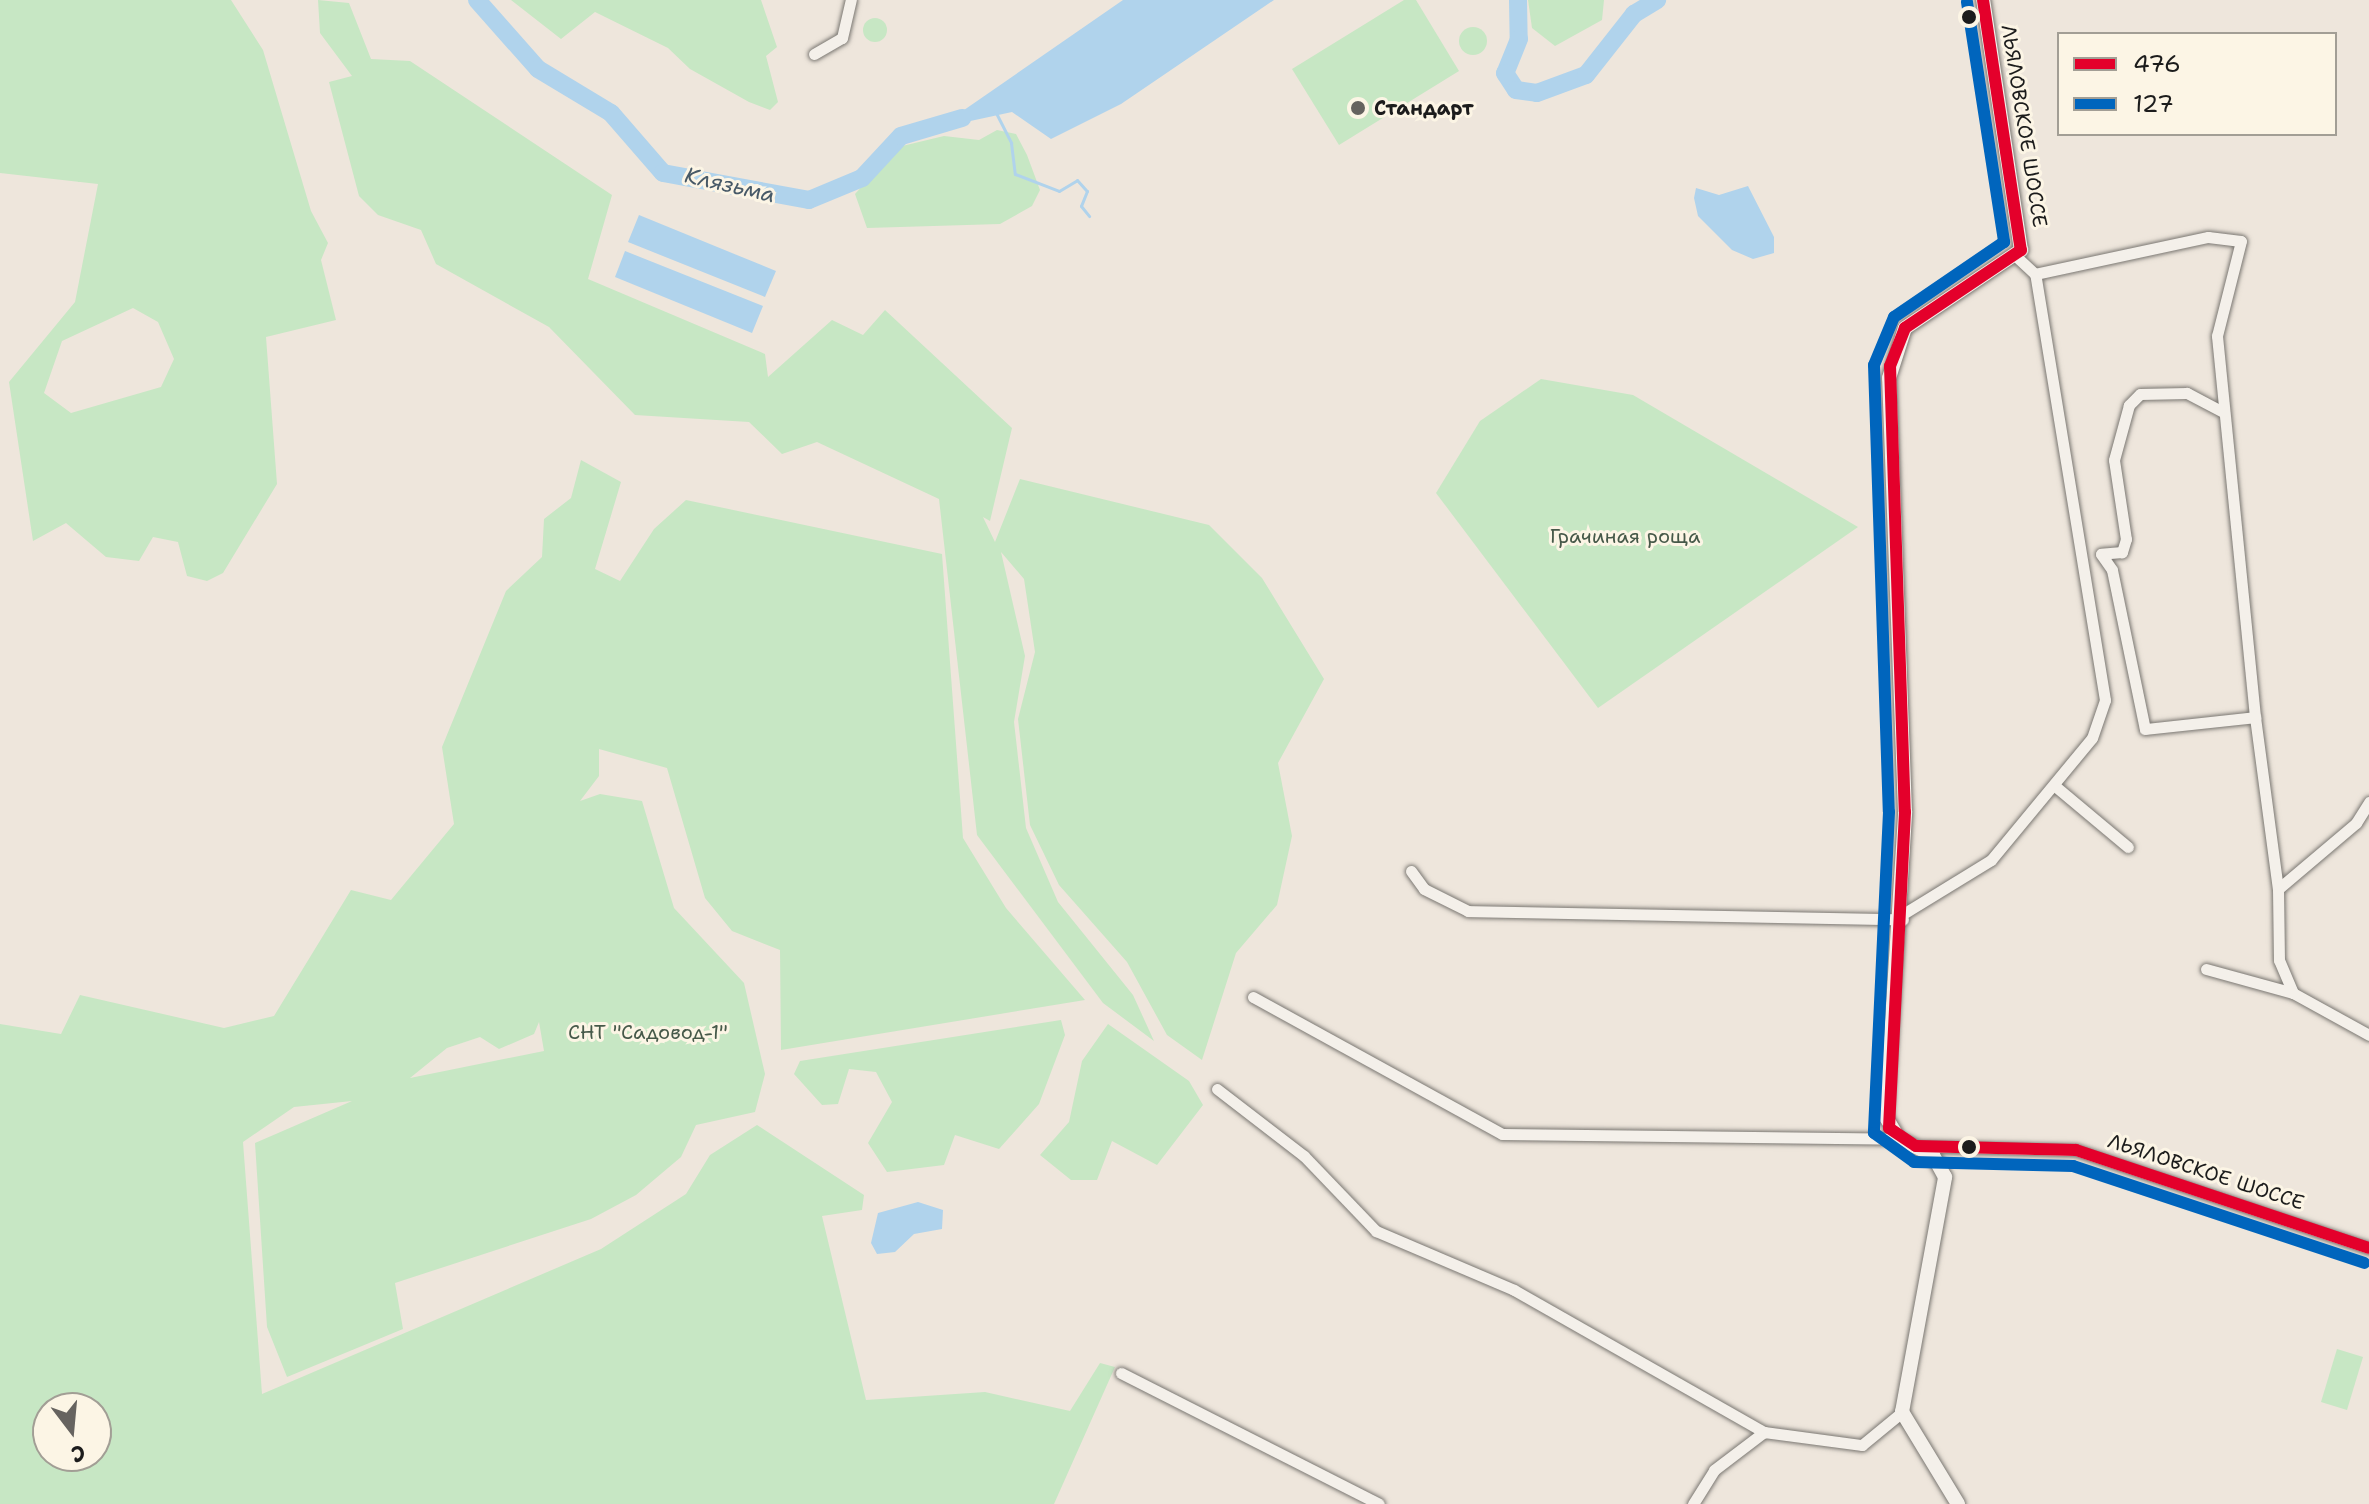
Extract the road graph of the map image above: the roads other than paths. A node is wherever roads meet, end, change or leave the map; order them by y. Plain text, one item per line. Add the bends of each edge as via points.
1 (1983, 0) edge
2 (852, 1) edge
3 (814, 54) dead end
4 (2017, 257) junction
5 (2035, 274) junction
6 (2223, 412) junction
7 (2255, 717) junction
8 (2055, 786) junction
9 (2369, 802) edge
10 (2128, 847) dead end
11 (1411, 871) dead end
12 (2278, 889) junction
13 (1903, 917) junction
14 (2206, 969) dead end
15 (2293, 993) junction
16 (1253, 997) dead end
17 (2369, 1035) edge
18 (1217, 1089) dead end
19 (1899, 1139) junction
20 (1916, 1146) junction
21 (2369, 1248) edge
22 (1121, 1373) dead end
23 (1902, 1412) junction
24 (1764, 1432) junction
25 (1379, 1504) edge
26 (1693, 1504) edge
27 (1958, 1504) edge

1 - 4 street, ЛЬЯЛОВСКОЕ ШОССЕ via 2022,229
2 - 3 street via 842,38
4 - 5 street
4 - 13 street via 1915,319 1891,355
5 - 6 street via 2221,235 2241,241 2217,336
5 - 8 street via 2105,700 2092,738
6 - 7 street
6 - 7 street via 2173,392 2140,394 2129,405 2114,460 2126,539 2122,552 2101,554 2112,570 2145,729
7 - 12 street
8 - 10 street
8 - 13 street via 1991,860
9 - 12 street via 2356,823
11 - 13 street via 1424,889 1468,911
12 - 15 street via 2279,960
13 - 19 street via 1886,1117
14 - 15 street
15 - 17 street
16 - 19 street via 1502,1134
18 - 24 street via 1294,1147 1357,1219 1385,1237 1514,1290
19 - 20 street, ЛЬЯЛОВСКОЕ ШОССЕ
20 - 21 street, ЛЬЯЛОВСКОЕ ШОССЕ via 2076,1150
20 - 23 street via 1942,1164 1945,1177
22 - 25 street
23 - 24 street via 1862,1445
23 - 27 street
24 - 26 street via 1714,1470

